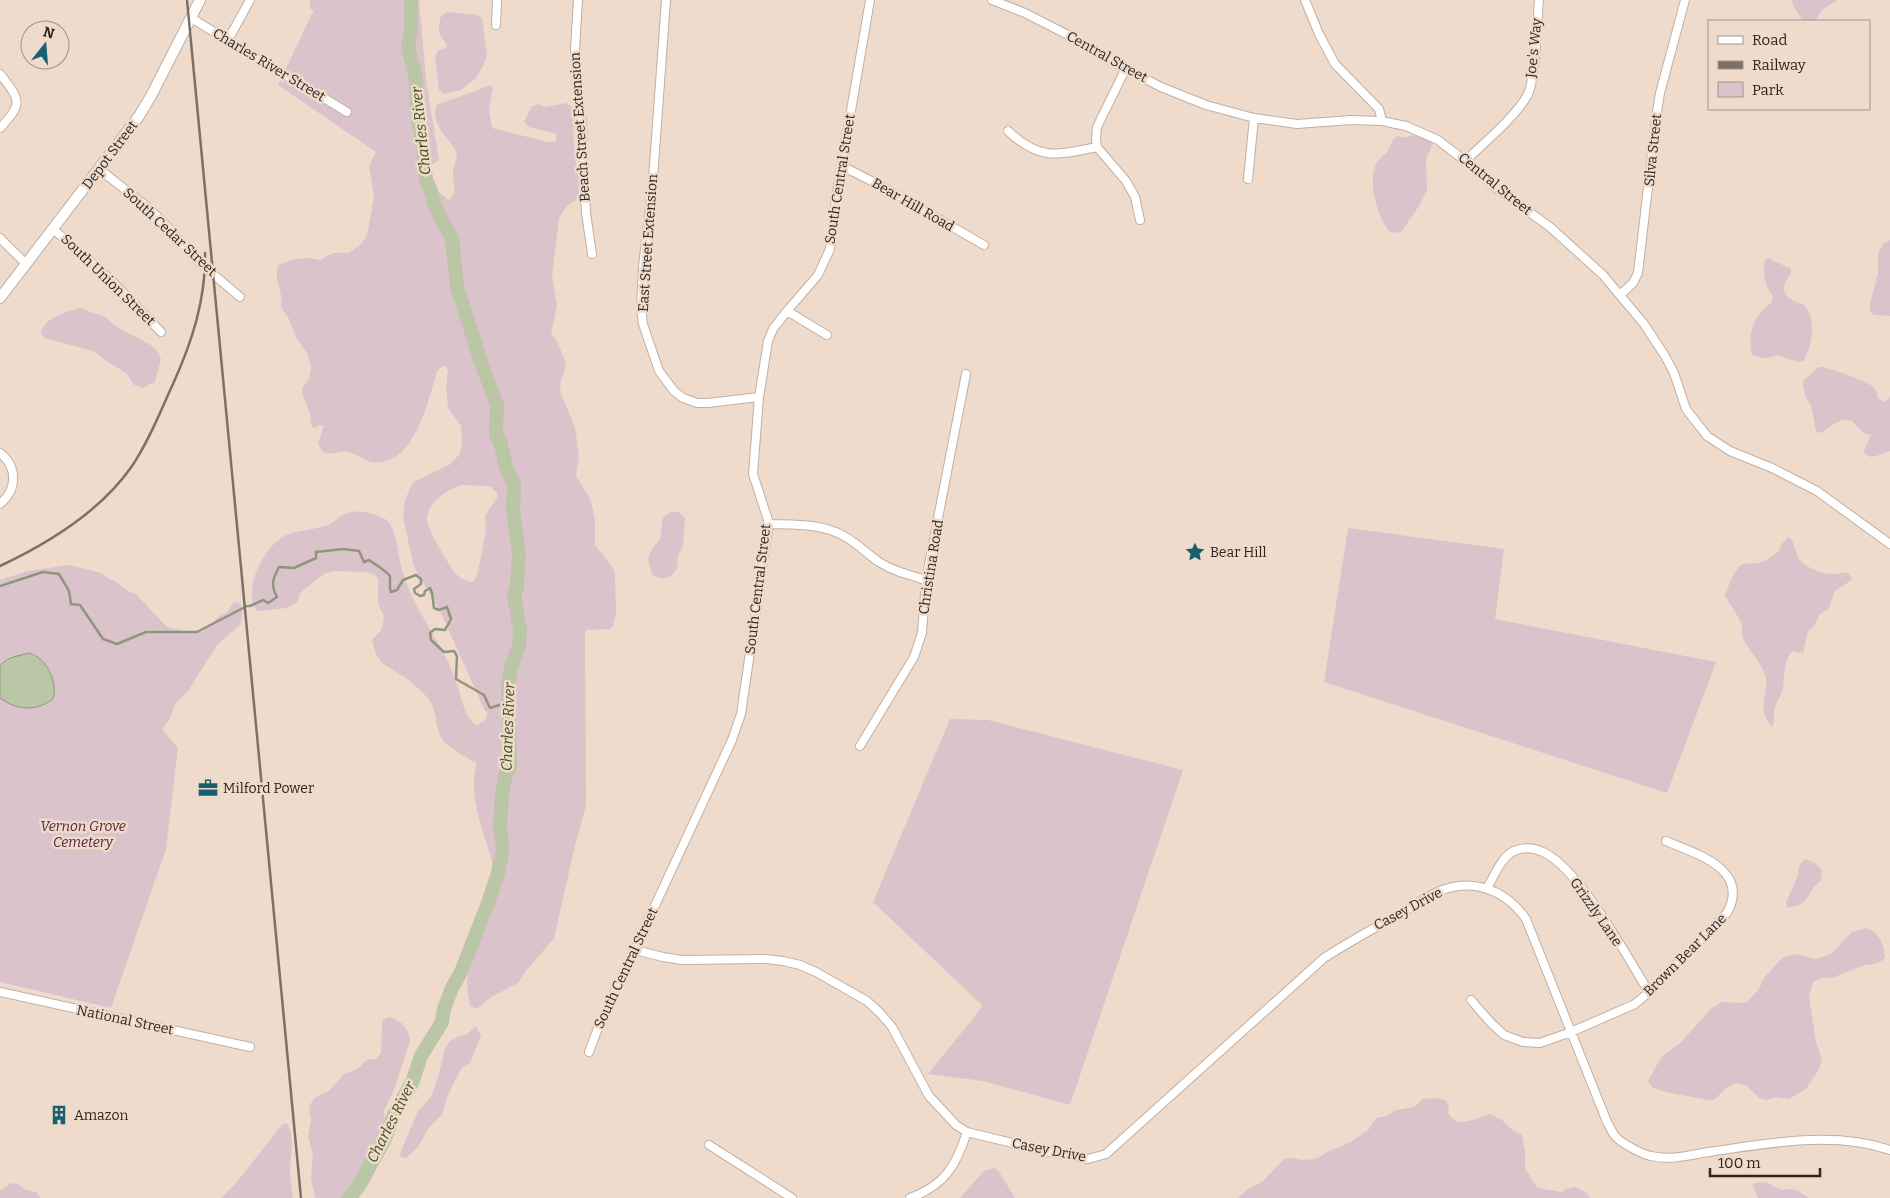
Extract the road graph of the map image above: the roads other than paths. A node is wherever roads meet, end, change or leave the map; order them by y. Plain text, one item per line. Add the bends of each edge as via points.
1 (200, 0) edge
2 (250, 0) edge
3 (497, 0) edge
4 (578, 0) edge
5 (666, 0) edge
6 (870, 0) edge
7 (994, 0) edge
8 (1304, 0) edge
9 (1539, 0) edge
10 (1685, 0) edge
11 (191, 18) junction
12 (496, 26) dead end
13 (228, 40) junction
14 (1126, 68) junction
15 (0, 74) edge
16 (347, 112) dead end
17 (1254, 118) junction
18 (1382, 121) junction
19 (0, 128) edge
20 (1008, 131) dead end
21 (1097, 148) junction
22 (1465, 161) junction
23 (842, 166) junction
24 (99, 169) junction
25 (1248, 179) dead end
26 (1140, 220) dead end
27 (53, 229) junction
28 (0, 238) edge
29 (984, 245) dead end
30 (592, 254) dead end
31 (26, 264) junction
32 (1620, 295) junction
33 (240, 297) dead end
34 (0, 298) edge
35 (786, 311) junction
36 (161, 332) dead end
37 (827, 335) dead end
38 (966, 374) dead end
39 (759, 397) junction
40 (0, 453) edge
41 (0, 504) edge
42 (768, 524) junction
43 (1890, 544) edge
44 (926, 580) junction
45 (860, 746) dead end
46 (1666, 841) dead end
47 (1488, 888) junction
48 (635, 950) junction
49 (0, 992) edge
50 (1649, 992) junction
51 (1471, 1000) dead end
52 (1571, 1032) junction
53 (250, 1047) dead end
54 (589, 1052) dead end
55 (967, 1132) junction
56 (709, 1145) dead end
57 (1890, 1150) edge
58 (792, 1198) edge
59 (910, 1198) edge

1 - 11 main road, Depot Street
2 - 13 street
3 - 12 street
4 - 30 street, Beach Street Extension via 575,49 586,213
5 - 39 street, East Street Extension via 643,268 643,324 659,371 683,398 708,403
6 - 23 street, South Central Street
7 - 14 street, Central Street via 1068,35
8 - 18 street via 1335,64 1379,109
9 - 22 street, Joe's Way via 1528,96
10 - 32 street, Silva Street via 1657,109 1638,273
11 - 13 street, Charles River Street
11 - 24 main road, Depot Street via 146,106
13 - 16 street, Charles River Street
14 - 17 street, Central Street via 1183,97
14 - 21 street via 1097,127
15 - 19 street via 17,102 17,108
17 - 18 street, Central Street via 1297,124
17 - 25 street
18 - 22 street, Central Street via 1421,131
20 - 21 street via 1019,141 1044,154
21 - 26 street via 1126,181 1135,197
22 - 32 street, Central Street via 1550,227 1603,275
23 - 29 street, Bear Hill Road
23 - 35 street, South Central Street via 827,255 818,275
24 - 27 main road, Depot Street
24 - 33 street, South Cedar Street via 146,206 199,262
27 - 31 main road, Depot Street
27 - 36 street, South Union Street via 111,280
28 - 31 street
31 - 34 main road, Depot Street
32 - 43 street, Central Street via 1665,356 1686,409 1707,436 1730,451 1818,491
35 - 37 street
35 - 39 street, South Central Street via 768,341
38 - 44 street, Christina Road
39 - 42 street, South Central Street via 753,474
40 - 41 street via 10,464 14,478 9,494
42 - 44 street via 822,527 844,535 898,572
42 - 48 street, South Central Street via 738,724
44 - 45 street, Christina Road via 922,633 914,657
46 - 50 street, Brown Bear Lane via 1715,863 1723,870 1733,902 1727,913
47 - 50 street, Grizzly Lane via 1506,856 1514,851 1533,848 1545,853 1568,871 1587,895
47 - 52 street, Casey Drive via 1516,905 1526,919
47 - 55 street, Casey Drive via 1467,885 1434,894 1324,958 1106,1154 1088,1159
48 - 54 street, South Central Street
48 - 55 street, Casey Drive via 682,960 783,961 816,972 880,1012 892,1027 929,1096
49 - 53 street, National Street
50 - 52 street, Brown Bear Lane via 1635,1004
51 - 52 street, Brown Bear Lane via 1504,1035 1523,1042 1540,1043
52 - 57 street, Casey Drive via 1607,1122 1616,1137 1637,1152 1669,1158 1820,1140 1866,1143
55 - 59 street via 952,1169 943,1180
56 - 58 street

